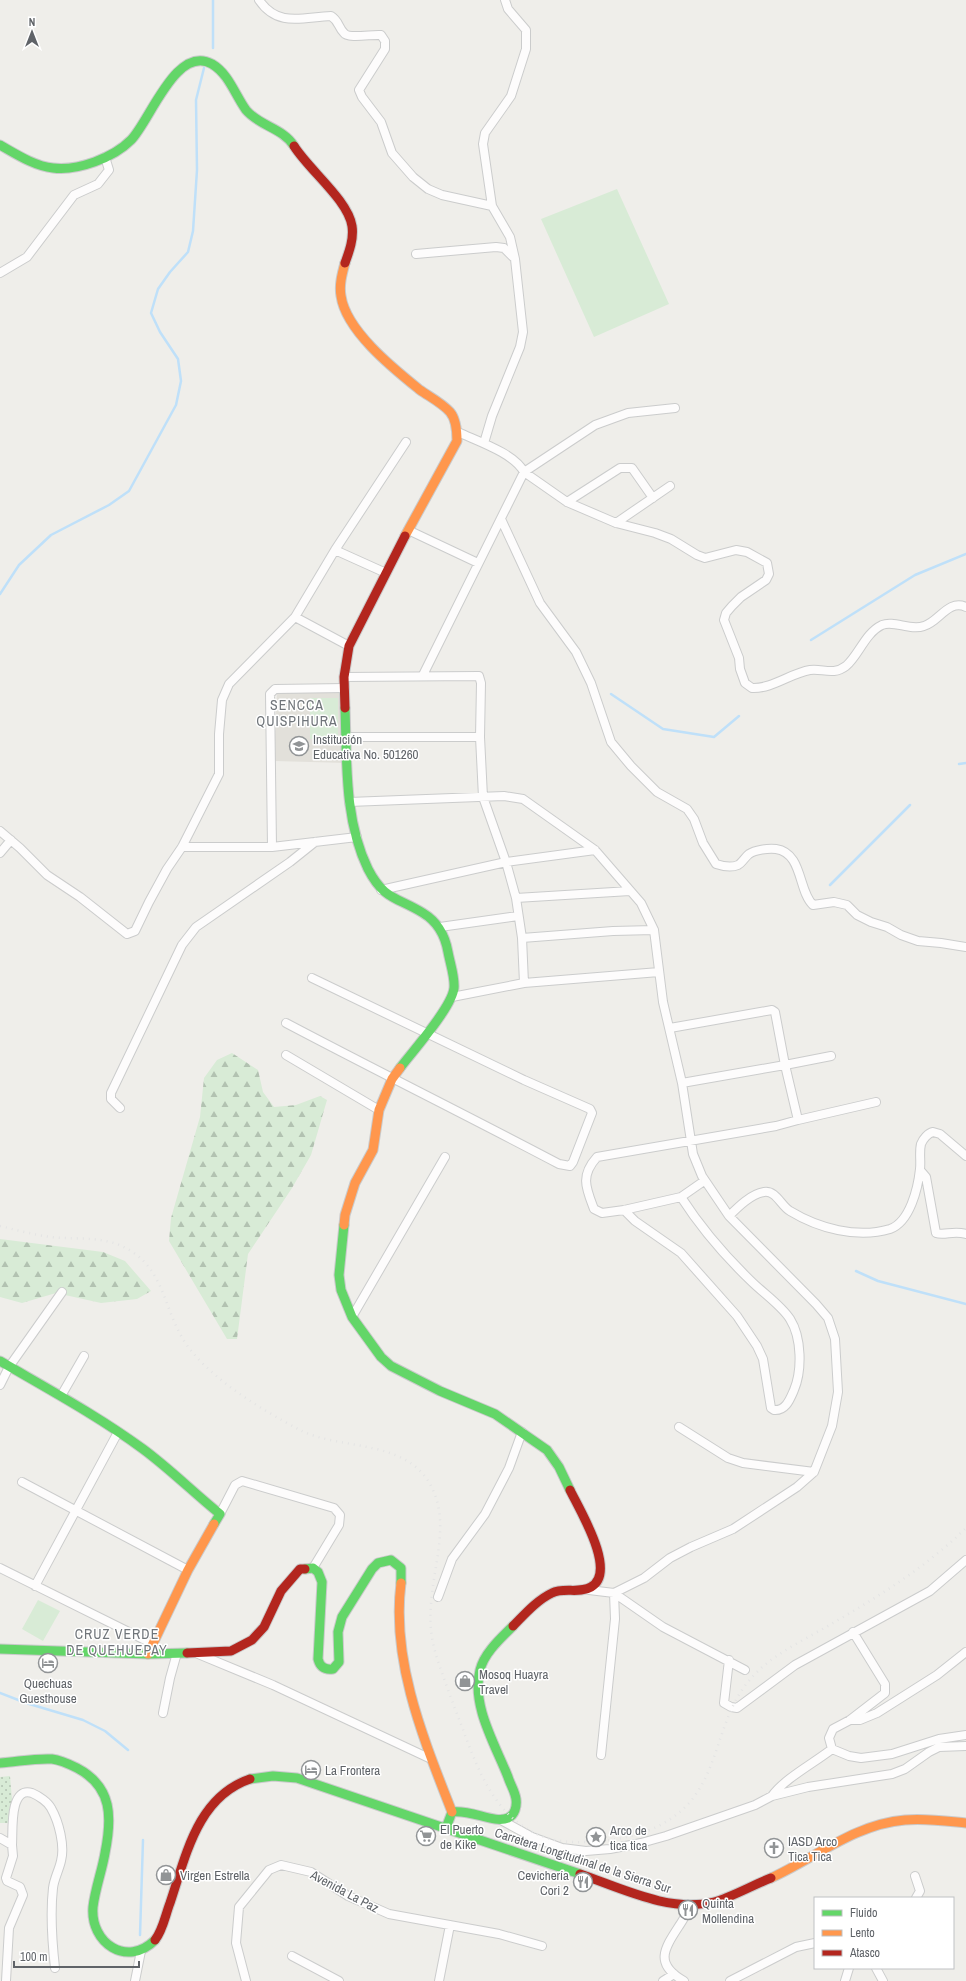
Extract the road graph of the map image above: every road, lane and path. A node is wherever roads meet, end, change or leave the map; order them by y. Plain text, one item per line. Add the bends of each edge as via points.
1 (259, 0) edge
2 (505, 0) edge
3 (0, 145) edge
4 (105, 157) junction
5 (492, 206) junction
6 (416, 254) dead end
7 (515, 259) junction
8 (0, 273) edge
9 (675, 408) dead end
10 (458, 432) junction
11 (406, 442) dead end
12 (484, 443) junction
13 (524, 472) junction
14 (670, 486) dead end
15 (653, 498) junction
16 (567, 502) junction
17 (501, 519) junction
18 (616, 523) junction
19 (408, 530) junction
20 (335, 550) junction
21 (478, 564) junction
22 (386, 573) junction
23 (966, 607) edge
24 (295, 617) junction
25 (349, 646) junction
26 (423, 675) junction
27 (344, 677) junction
28 (345, 688) junction
29 (346, 737) junction
30 (480, 737) junction
31 (483, 797) junction
32 (349, 802) junction
33 (0, 831) edge
34 (357, 837) junction
35 (11, 840) junction
36 (315, 842) junction
37 (182, 847) junction
38 (272, 847) junction
39 (595, 850) junction
40 (0, 853) edge
41 (506, 862) junction
42 (381, 890) junction
43 (630, 891) junction
44 (516, 898) junction
45 (518, 916) junction
46 (440, 927) junction
47 (654, 930) junction
48 (522, 938) junction
49 (966, 947) edge
50 (659, 972) junction
51 (312, 978) dead end
52 (524, 983) junction
53 (452, 997) junction
54 (286, 1023) dead end
55 (670, 1028) junction
56 (426, 1033) junction
57 (286, 1054) dead end
58 (831, 1056) dead end
59 (785, 1065) junction
60 (392, 1079) junction
61 (682, 1083) junction
62 (876, 1102) dead end
63 (120, 1108) dead end
64 (379, 1110) junction
65 (798, 1120) junction
66 (690, 1140) junction
67 (966, 1156) edge
68 (445, 1157) dead end
69 (920, 1170) junction
70 (704, 1181) junction
71 (680, 1197) junction
72 (624, 1210) junction
73 (729, 1216) junction
74 (966, 1234) edge
75 (62, 1292) dead end
76 (352, 1317) junction
77 (84, 1356) dead end
78 (0, 1361) edge
79 (9, 1367) junction
80 (0, 1385) edge
81 (61, 1396) junction
82 (679, 1427) dead end
83 (522, 1432) junction
84 (118, 1434) junction
85 (814, 1472) junction
86 (22, 1482) dead end
87 (75, 1509) junction
88 (220, 1514) junction
89 (966, 1560) edge
90 (0, 1568) edge
91 (313, 1568) junction
92 (188, 1570) junction
93 (35, 1586) junction
94 (589, 1590) junction
95 (614, 1592) junction
96 (438, 1597) dead end
97 (853, 1632) junction
98 (153, 1644) junction
99 (0, 1649) edge
100 (195, 1652) junction
101 (966, 1652) edge
102 (177, 1653) junction
103 (148, 1654) junction
104 (729, 1660) junction
105 (745, 1670) dead end
106 (163, 1713) dead end
107 (850, 1720) junction
108 (966, 1735) edge
109 (966, 1746) edge
110 (832, 1749) junction
111 (600, 1755) dead end
112 (431, 1759) junction
113 (0, 1763) edge
114 (772, 1796) junction
115 (452, 1812) junction
116 (502, 1820) junction
117 (966, 1823) edge
118 (446, 1828) junction
119 (0, 1838) edge
120 (12, 1845) junction
121 (915, 1876) dead end
122 (917, 1897) edge
123 (691, 1904) junction
124 (450, 1925) junction
125 (814, 1943) edge
126 (542, 1946) dead end
127 (141, 1951) junction
128 (292, 1956) dead end
129 (55, 1968) dead end
130 (849, 1969) edge
131 (877, 1969) edge
132 (674, 1974) junction
133 (6, 1981) edge
134 (135, 1981) edge
135 (246, 1981) edge
136 (339, 1981) edge
137 (439, 1981) edge
138 (663, 1981) edge
139 (684, 1981) edge
140 (730, 1981) edge
141 (845, 1981) edge
142 (883, 1981) edge

1 - 5 street via 264,8 282,18 331,16 337,19 344,33 349,36 381,35 385,41 385,49 359,90 380,122 392,153 413,177 428,189 442,195
2 - 5 street via 508,9 526,30 526,49 512,96 485,133 483,144
3 - 4 main road via 41,165 54,168
4 - 8 street via 109,170 98,184 74,195 27,258
4 - 10 main road via 131,140 181,68 201,60 213,63 248,112 289,138 344,207 352,226 340,282 343,305 353,324 381,359 450,412
5 - 7 street via 510,237
6 - 7 street via 496,247 504,248
7 - 12 street via 523,332 520,347
9 - 13 street via 628,413 595,426
10 - 12 street
10 - 19 main road via 457,441
11 - 20 street
12 - 13 street via 512,458
13 - 16 street
13 - 17 street
14 - 15 street
15 - 16 street via 632,468 626,467 620,468
15 - 18 street
16 - 18 street
17 - 21 street
17 - 49 street via 540,603 576,652 591,683 611,742 657,792 687,809 716,864 727,867 738,865 749,853 777,849 788,855 798,869 808,900 813,905 834,902 847,905 858,915 901,935 918,941
18 - 23 street via 671,539 705,558 736,550 747,552 767,563 769,574 766,580 741,597 726,613 724,620 739,658 745,683 752,688 813,669 821,672 841,670 881,626 894,624 905,628 923,627 950,608 958,605
19 - 21 street
19 - 22 main road
20 - 22 street
20 - 24 street
21 - 26 street
22 - 25 main road
24 - 25 street
24 - 37 street via 229,684 222,700 219,774
25 - 27 main road
26 - 27 street
26 - 30 street via 479,676
27 - 28 main road
28 - 29 main road
28 - 38 street via 275,689 270,694
29 - 30 street
29 - 32 main road
30 - 31 street
31 - 32 street
31 - 39 street via 504,796 523,799
31 - 41 street
32 - 34 main road
33 - 35 street
34 - 36 street
34 - 42 main road via 368,869
35 - 37 street via 47,875 127,934 135,931 167,869
35 - 40 street
36 - 38 street
36 - 63 street via 196,927 182,945 111,1093 111,1099
37 - 38 street
39 - 41 street
39 - 43 street
41 - 42 street
41 - 44 street
42 - 46 main road via 424,913
43 - 44 street
43 - 47 street via 641,903
44 - 45 street
45 - 46 street
45 - 48 street
46 - 53 main road via 453,982
47 - 48 street
47 - 50 street
48 - 52 street
50 - 52 street
50 - 55 street
51 - 56 street
52 - 53 street
53 - 56 main road
54 - 60 street
55 - 59 street via 774,1010
55 - 61 street
56 - 60 main road
56 - 60 street via 590,1109 592,1113 573,1162 570,1166 559,1164 428,1095
57 - 64 street
58 - 59 street
59 - 61 street
59 - 65 street
60 - 64 main road
61 - 66 street
62 - 65 street
64 - 76 main road via 373,1150 356,1183 345,1215 339,1275 341,1290
65 - 66 street
66 - 70 street
66 - 72 street via 597,1157 586,1172 586,1189 594,1209 602,1213
67 - 69 street via 940,1134 933,1132 921,1145
68 - 76 street
69 - 73 street via 905,1218 890,1229 850,1233 824,1226 789,1211 774,1195 764,1192 756,1195
69 - 74 street via 926,1177 936,1233 957,1231
70 - 71 street
70 - 73 street
71 - 72 street
71 - 72 street via 698,1225 725,1256 791,1320 797,1339 799,1374 788,1403 782,1409 771,1408 763,1359 737,1316 681,1253 635,1221
73 - 85 street via 816,1304 832,1327 835,1339 837,1402 830,1434
75 - 79 street
76 - 83 main road via 381,1357 391,1366 440,1392 495,1414
77 - 81 street
78 - 79 main road
79 - 80 street
79 - 81 main road
81 - 84 main road
82 - 85 street via 728,1458 743,1463
83 - 94 main road via 547,1450 559,1467 598,1549 601,1574
83 - 96 street via 509,1468 485,1514 452,1559
84 - 87 street
84 - 88 main road via 165,1466
85 - 95 street via 797,1488 733,1529 670,1558 644,1578
86 - 87 street
87 - 92 street
87 - 93 street
88 - 91 street via 236,1485 242,1481 334,1508 340,1515 339,1525
88 - 92 main road
89 - 97 street via 925,1594
90 - 93 street
91 - 100 main road via 300,1569 282,1590 260,1634 244,1647 231,1651
91 - 112 main road via 318,1572 322,1582 318,1659 322,1667 329,1670 339,1662 338,1632 342,1617 372,1569 378,1563 390,1560 400,1568 402,1582 398,1607 401,1645 407,1680
92 - 98 main road
93 - 98 street
94 - 95 street
94 - 116 main road via 562,1590 547,1596 488,1653 480,1668 479,1698 516,1798 514,1812
95 - 104 street via 663,1627
95 - 111 street via 615,1619
97 - 104 street via 795,1665 737,1708 724,1703
97 - 107 street via 886,1687 885,1694
98 - 103 main road
99 - 103 main road
100 - 102 main road
100 - 112 street
101 - 107 street via 937,1675 877,1713 860,1720
102 - 103 main road
102 - 106 street
104 - 105 street
107 - 110 street via 831,1731 829,1743
108 - 110 street via 940,1739 892,1754 861,1758
109 - 114 street via 939,1747 905,1769 892,1774 808,1787
110 - 114 street via 780,1786
112 - 115 main road
113 - 127 main road via 61,1760 93,1779 106,1801 108,1833 93,1906 94,1924 108,1946 124,1951
114 - 116 street via 755,1805 654,1839 594,1851 572,1850 548,1843 521,1832
115 - 116 main road via 469,1810
115 - 118 main road
117 - 123 main road, Carretera Longitudinal de la Sierra Sur via 929,1819 874,1826 715,1902
118 - 123 main road, Carretera Longitudinal de la Sierra Sur via 618,1887 665,1901
118 - 127 main road, Carretera Longitudinal de la Sierra Sur via 297,1778 273,1775 241,1782 210,1806 197,1832 156,1939
119 - 120 street
120 - 129 street via 16,1799 23,1793 32,1793 51,1808 63,1846 62,1860 53,1887 51,1917
120 - 133 street via 13,1856 6,1878 20,1888 23,1895 8,1928
121 - 122 street via 920,1891
123 - 132 street via 664,1949 664,1962
124 - 126 street, Avenida La Paz via 499,1934
124 - 135 street, Avenida La Paz via 389,1914 348,1896 311,1872 287,1865 274,1867 239,1907 236,1943
124 - 137 street
125 - 140 street via 796,1947
127 - 134 street
128 - 136 street
130 - 141 street
131 - 142 street
132 - 138 street
132 - 139 street

